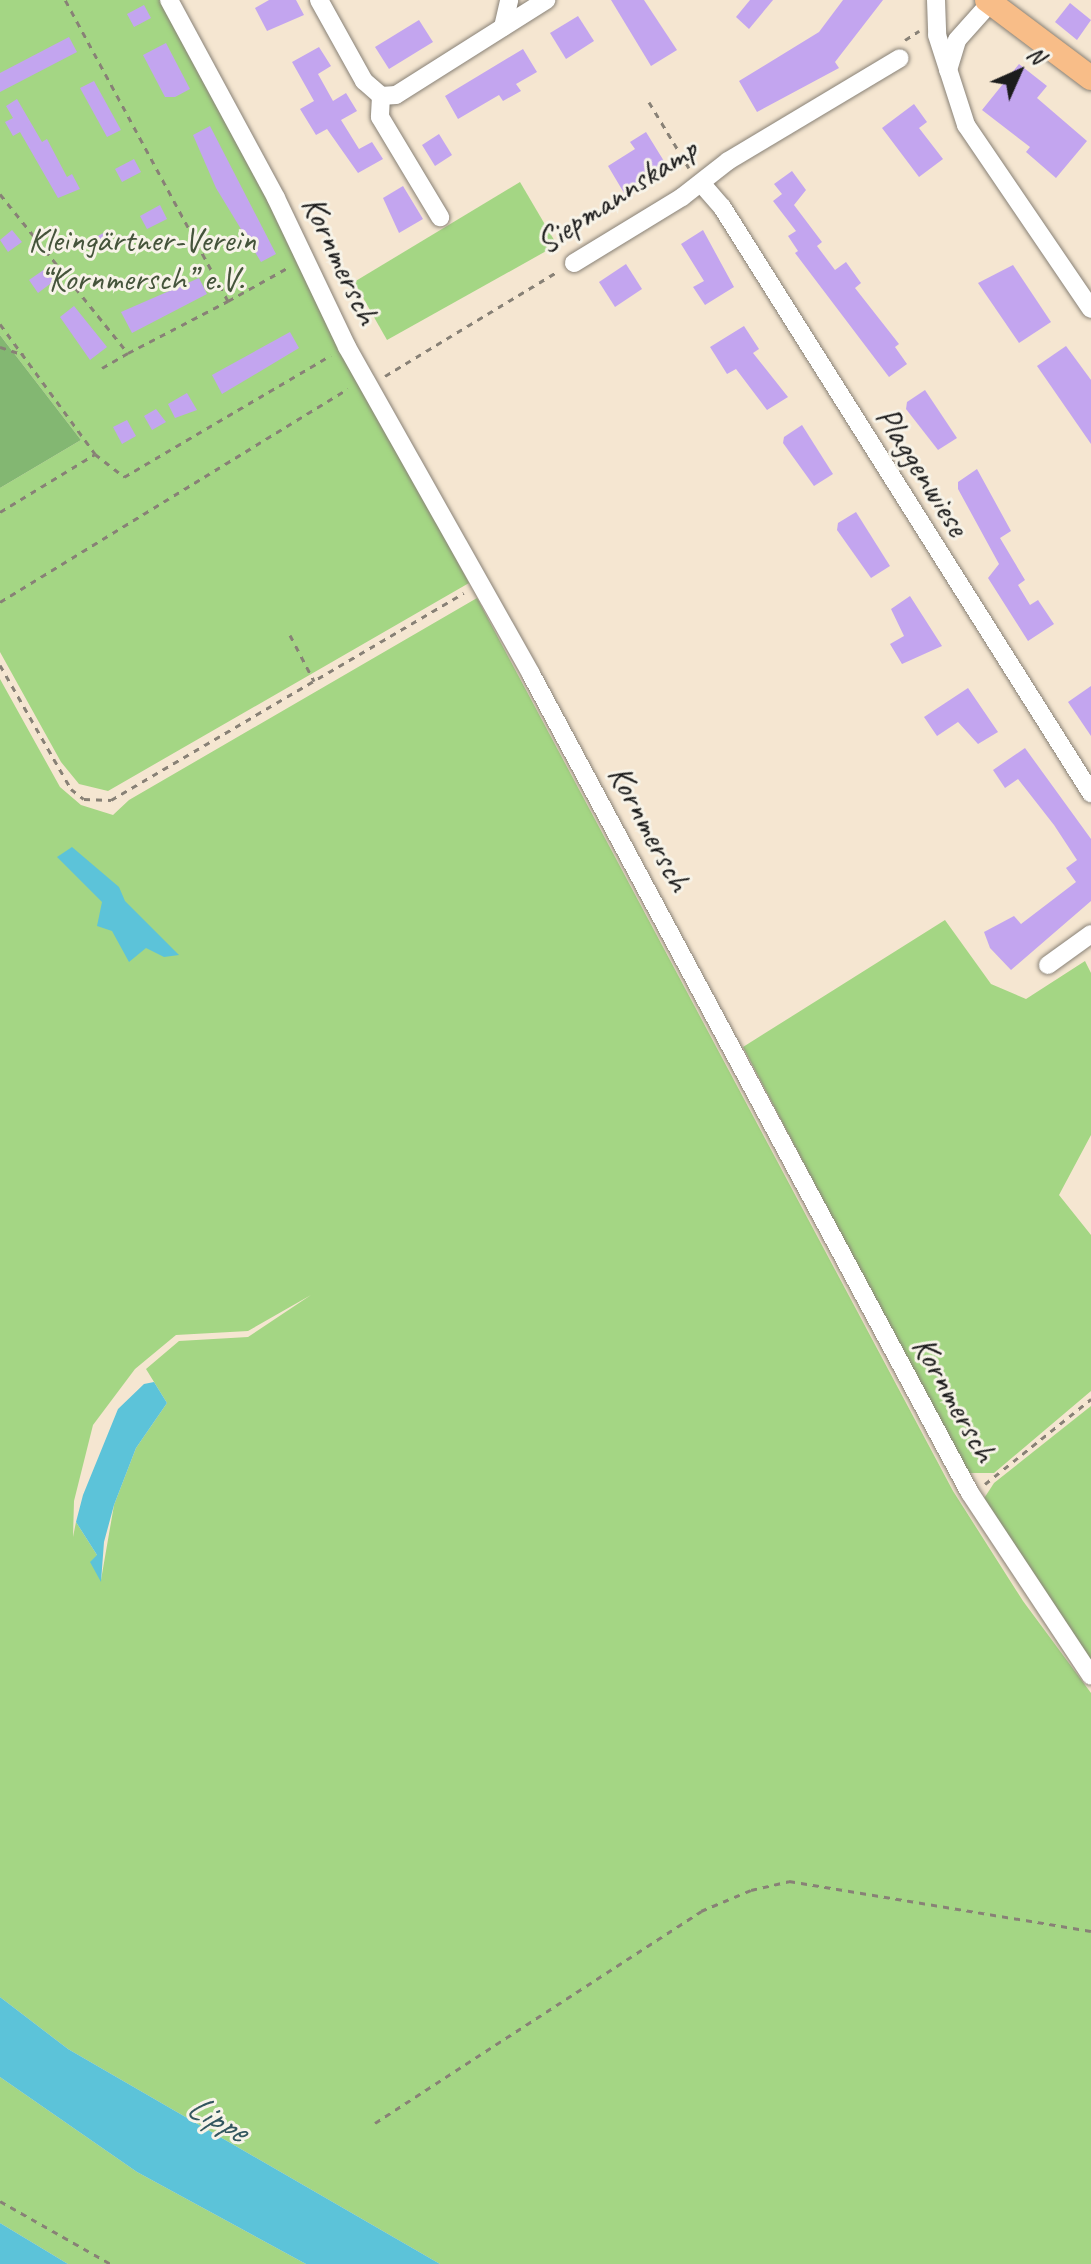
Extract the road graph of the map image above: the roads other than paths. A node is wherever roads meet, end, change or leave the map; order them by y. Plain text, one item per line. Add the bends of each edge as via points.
1 (169, 0) edge
2 (319, 0) edge
3 (509, 0) edge
4 (546, 0) edge
5 (936, 0) edge
6 (988, 2) edge
7 (503, 27) junction
8 (900, 58) dead end
9 (948, 71) junction
10 (1089, 71) edge
11 (381, 96) junction
12 (701, 183) junction
13 (440, 217) dead end
14 (574, 263) road end
15 (1091, 309) edge
16 (1091, 793) edge
17 (1091, 934) edge
18 (1048, 965) dead end
19 (1091, 1676) edge

1 - 19 street, Kornmersch via 276,198 347,347 481,583 970,1493
2 - 11 street via 364,81
3 - 7 street
4 - 7 street
5 - 9 street via 937,35
6 - 9 street via 957,40
6 - 10 main road
7 - 11 street via 396,95
8 - 12 street, Siepmannskamp via 728,161
9 - 15 street via 966,125
11 - 13 street via 380,117
12 - 14 street, Siepmannskamp
12 - 16 street, Plaggenwiese via 722,207
17 - 18 street

